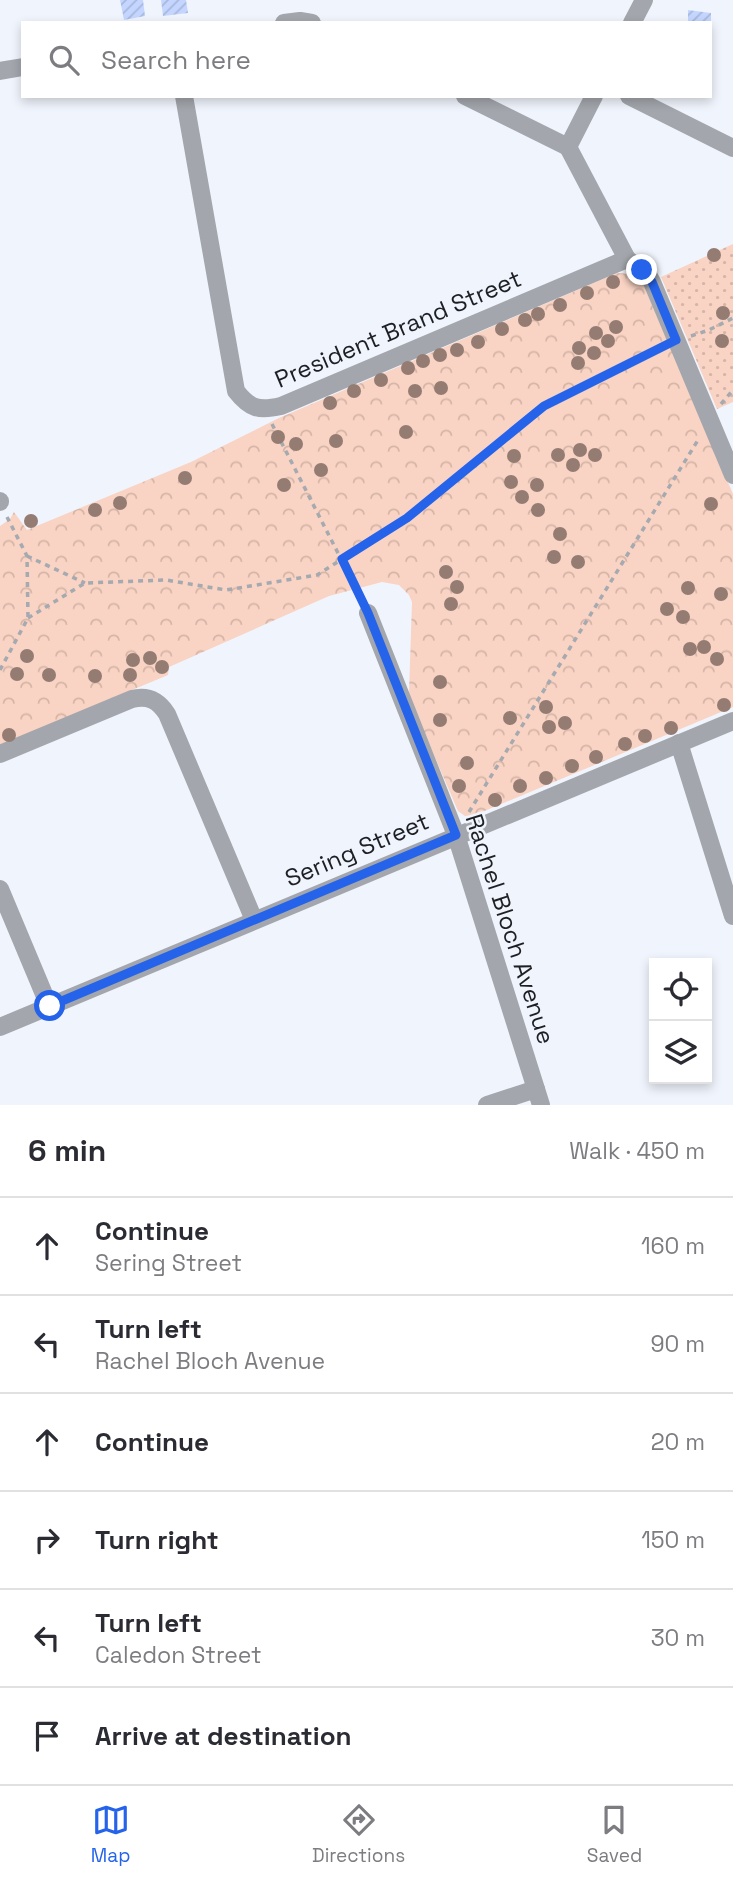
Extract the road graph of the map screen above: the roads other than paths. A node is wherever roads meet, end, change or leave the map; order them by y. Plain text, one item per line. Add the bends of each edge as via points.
1 (644, 0) edge
2 (633, 21) edge
3 (21, 67) edge
4 (0, 71) edge
5 (184, 98) edge
6 (469, 98) edge
7 (593, 98) edge
8 (633, 98) edge
9 (568, 147) junction
10 (733, 148) edge
11 (627, 259) junction
12 (733, 475) edge
13 (368, 613) road end
14 (733, 721) edge
15 (679, 743) junction
16 (0, 754) edge
17 (456, 835) junction
18 (0, 889) edge
19 (733, 916) edge
20 (254, 920) junction
21 (50, 1006) junction
22 (0, 1027) edge
23 (538, 1097) edge
24 (487, 1105) edge

1 - 2 street
3 - 4 street
5 - 11 street, President Brand Street via 236,391 249,406 265,410 281,406
6 - 9 street
7 - 9 street
8 - 10 street
9 - 11 street
11 - 12 street via 652,282
13 - 17 street, Rachel Bloch Avenue
14 - 15 street, Sering Street
15 - 17 street, Sering Street
15 - 19 street
16 - 20 street via 132,699 142,696 160,704
17 - 20 street, Sering Street
17 - 23 street, Rachel Bloch Avenue
18 - 21 street
20 - 21 street, Sering Street
21 - 22 street, Sering Street
23 - 24 street

